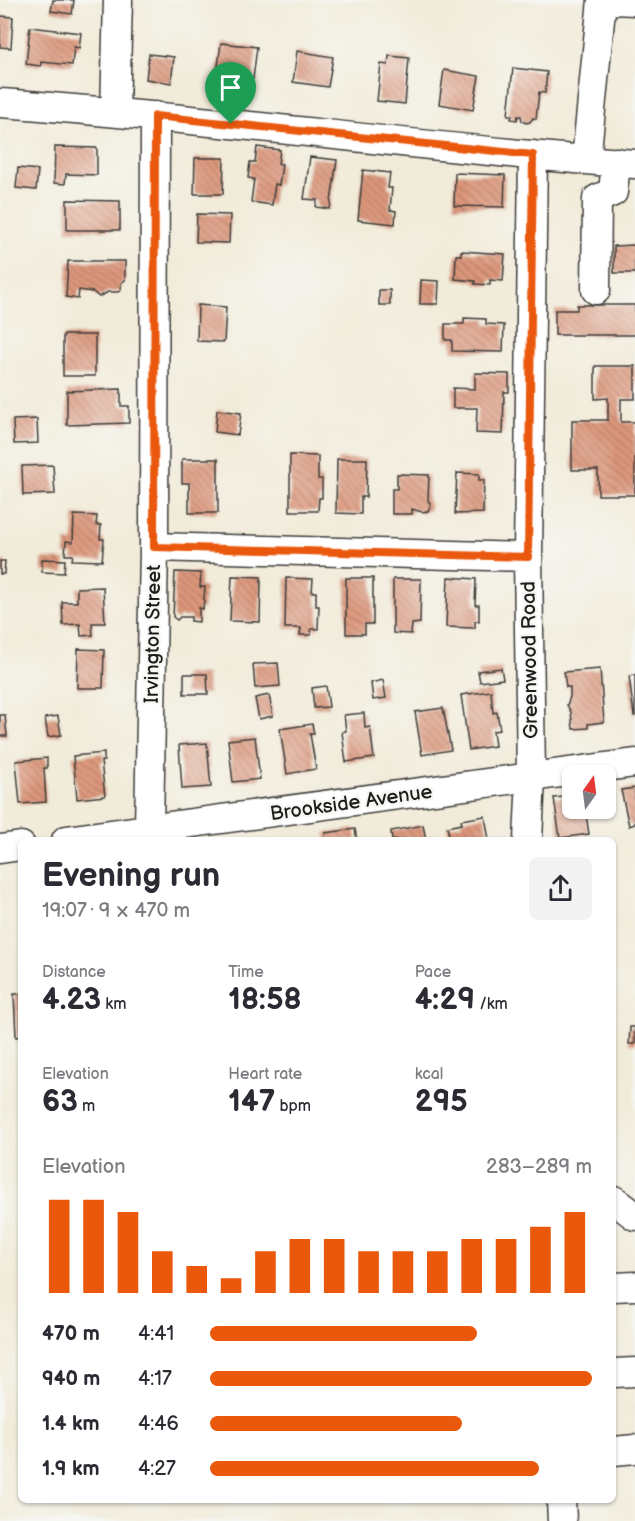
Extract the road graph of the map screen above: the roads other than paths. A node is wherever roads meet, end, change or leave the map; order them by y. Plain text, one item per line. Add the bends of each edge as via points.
1 (118, 0) edge
2 (602, 0) edge
3 (611, 0) edge
4 (635, 1) edge
5 (0, 103) edge
6 (115, 111) junction
7 (155, 116) junction
8 (533, 155) junction
9 (586, 160) junction
10 (626, 163) edge
11 (624, 193) edge
12 (596, 290) dead end
13 (154, 547) junction
14 (528, 557) junction
15 (635, 763) edge
16 (531, 777) junction
17 (149, 829) junction
18 (89, 837) edge
19 (528, 837) edge
20 (18, 846) edge
21 (0, 849) edge
22 (616, 1202) edge
23 (635, 1216) edge
24 (635, 1286) edge
25 (616, 1287) edge
26 (635, 1372) edge
27 (616, 1373) edge
28 (635, 1449) edge
29 (616, 1451) edge
30 (561, 1503) edge
31 (562, 1521) edge

1 - 6 street
2 - 9 street
3 - 4 street
5 - 6 street
6 - 7 street
7 - 8 street
7 - 13 street, Irvington Street
8 - 9 street
8 - 14 street, Greenwood Road
9 - 10 street
10 - 11 street
11 - 12 street via 597,199
13 - 14 street
13 - 17 street, Irvington Street
14 - 16 street, Greenwood Road
15 - 16 street, Brookside Avenue
16 - 17 street, Brookside Avenue
16 - 19 street, Greenwood Road
17 - 18 street, Brookside Avenue
20 - 21 street
22 - 23 street
24 - 25 street
26 - 27 street
28 - 29 street
30 - 31 street

